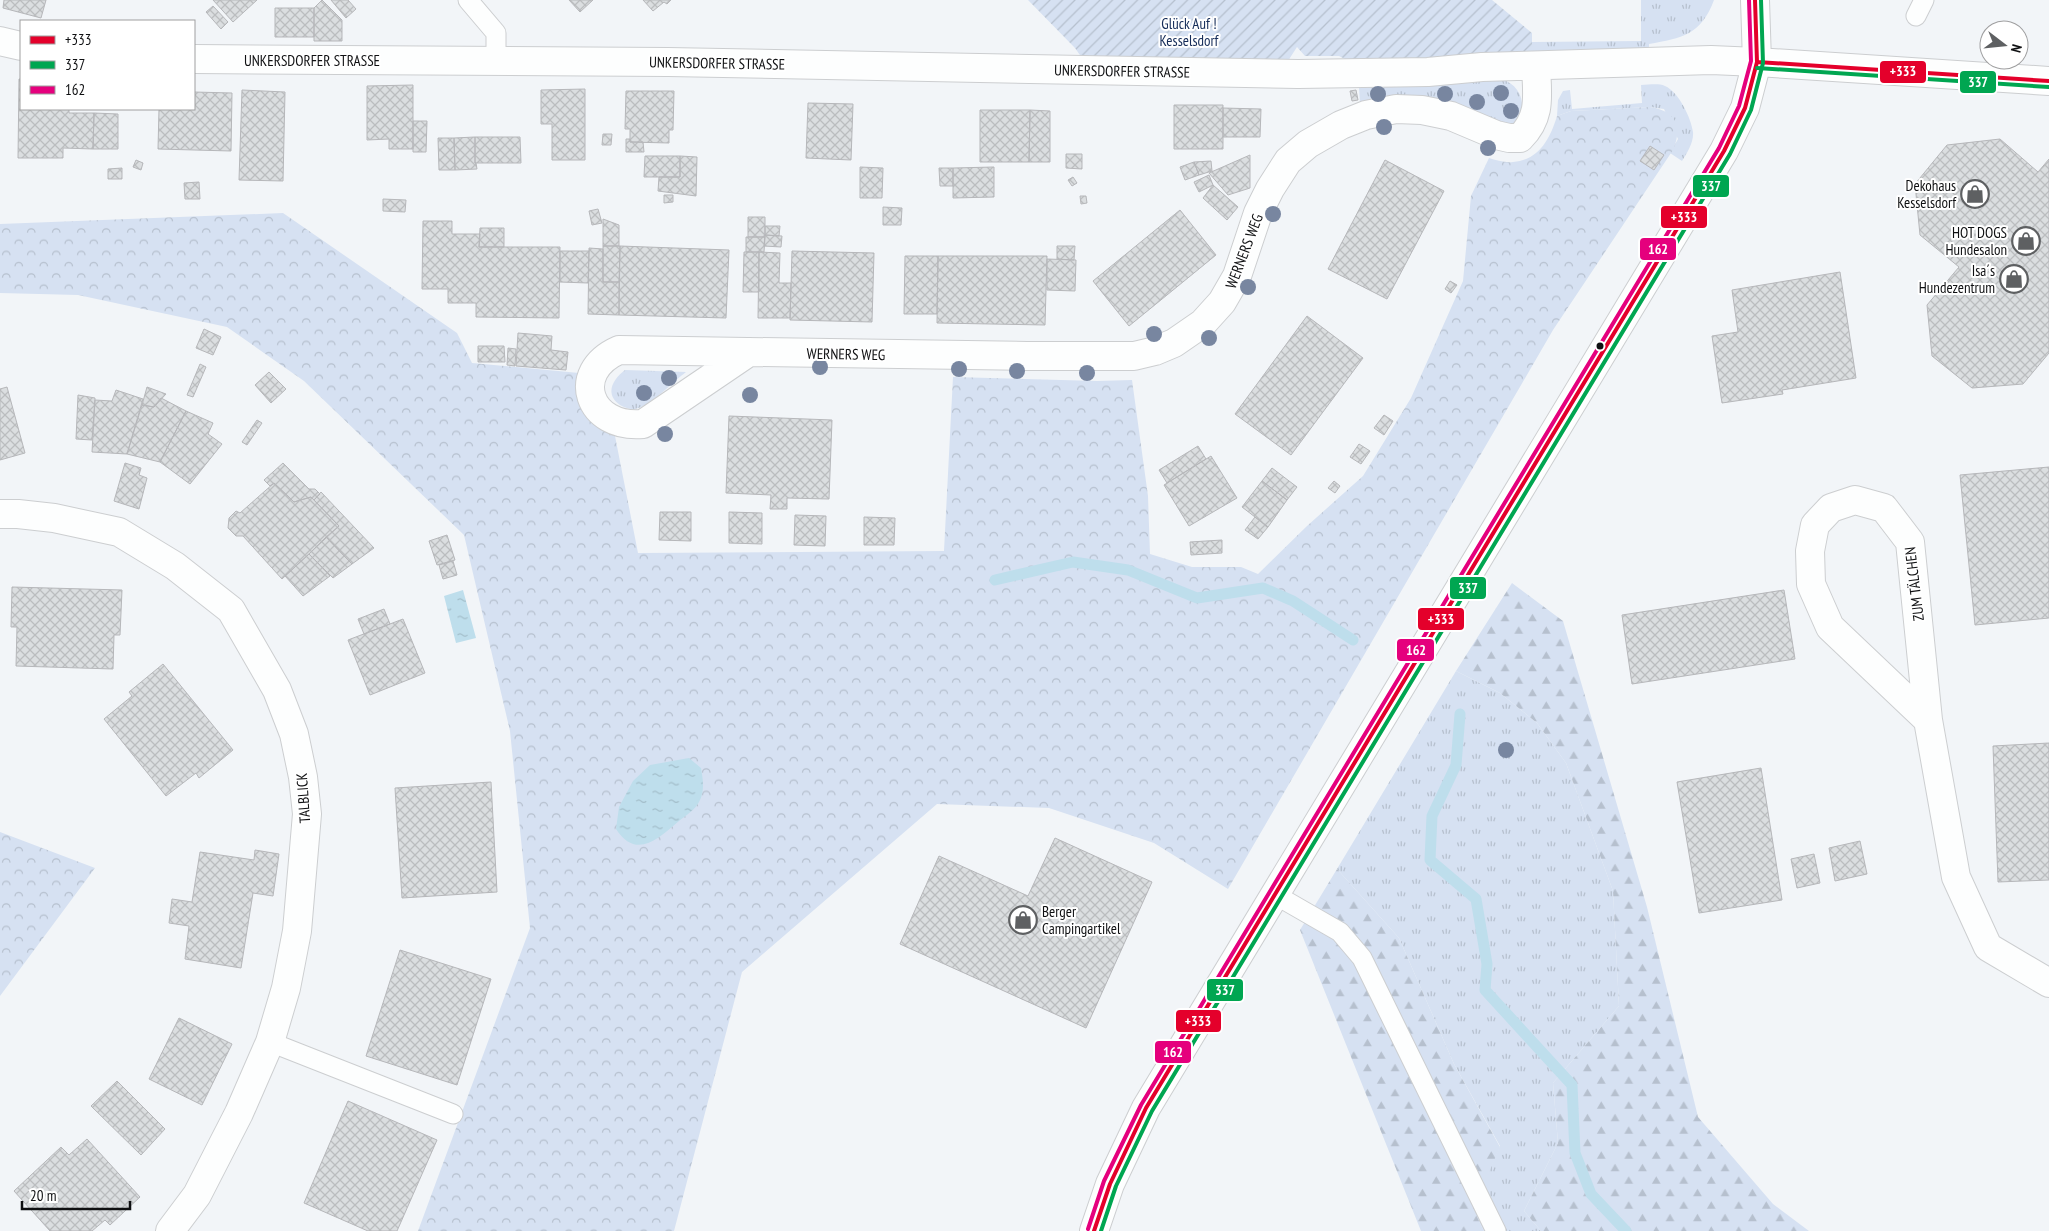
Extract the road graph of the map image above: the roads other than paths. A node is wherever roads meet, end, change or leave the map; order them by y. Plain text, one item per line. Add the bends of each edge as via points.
1 (468, 0) edge
2 (1755, 0) edge
3 (0, 41) edge
4 (20, 46) edge
5 (195, 59) edge
6 (496, 60) junction
7 (1757, 62) junction
8 (1536, 66) junction
9 (2049, 81) edge
10 (749, 352) junction
11 (0, 514) edge
12 (1928, 720) junction
13 (1274, 894) junction
14 (2049, 983) edge
15 (270, 1042) junction
16 (453, 1114) dead end
17 (170, 1231) edge
18 (1094, 1231) edge
19 (1496, 1231) edge

1 - 6 lane via 496,33
2 - 7 street
3 - 4 street
5 - 6 street, UNKERSDORFER STRASSE
6 - 8 street, UNKERSDORFER STRASSE via 1288,74 1428,72
7 - 8 street, UNKERSDORFER STRASSE via 1711,60
7 - 9 street, UNKERSDORFER STRASSE
7 - 13 street via 1745,108 1724,151
8 - 10 street, WERNERS WEG via 1534,120 1520,138 1496,135 1451,116 1396,109 1366,115 1308,144 1288,161 1270,189 1258,213 1237,276 1222,302 1203,323 1155,352 1134,356
10 - 10 street, WERNERS WEG via 619,350 601,361 594,372 590,397 603,414 616,421 643,424
11 - 15 street, TALBLICK via 54,518 119,532 175,566 231,610 277,690 294,734 307,814 297,931 286,988
12 - 12 street, ZUM TÄLCHEN via 1910,542 1884,508 1855,500 1831,508 1815,525 1810,551 1811,584 1830,627
12 - 14 street, ZUM TÄLCHEN via 1956,877 1988,947
13 - 18 street via 1146,1108 1110,1184
13 - 19 lane via 1340,932 1362,958
15 - 16 lane
15 - 17 street, TALBLICK via 240,1113 197,1195

